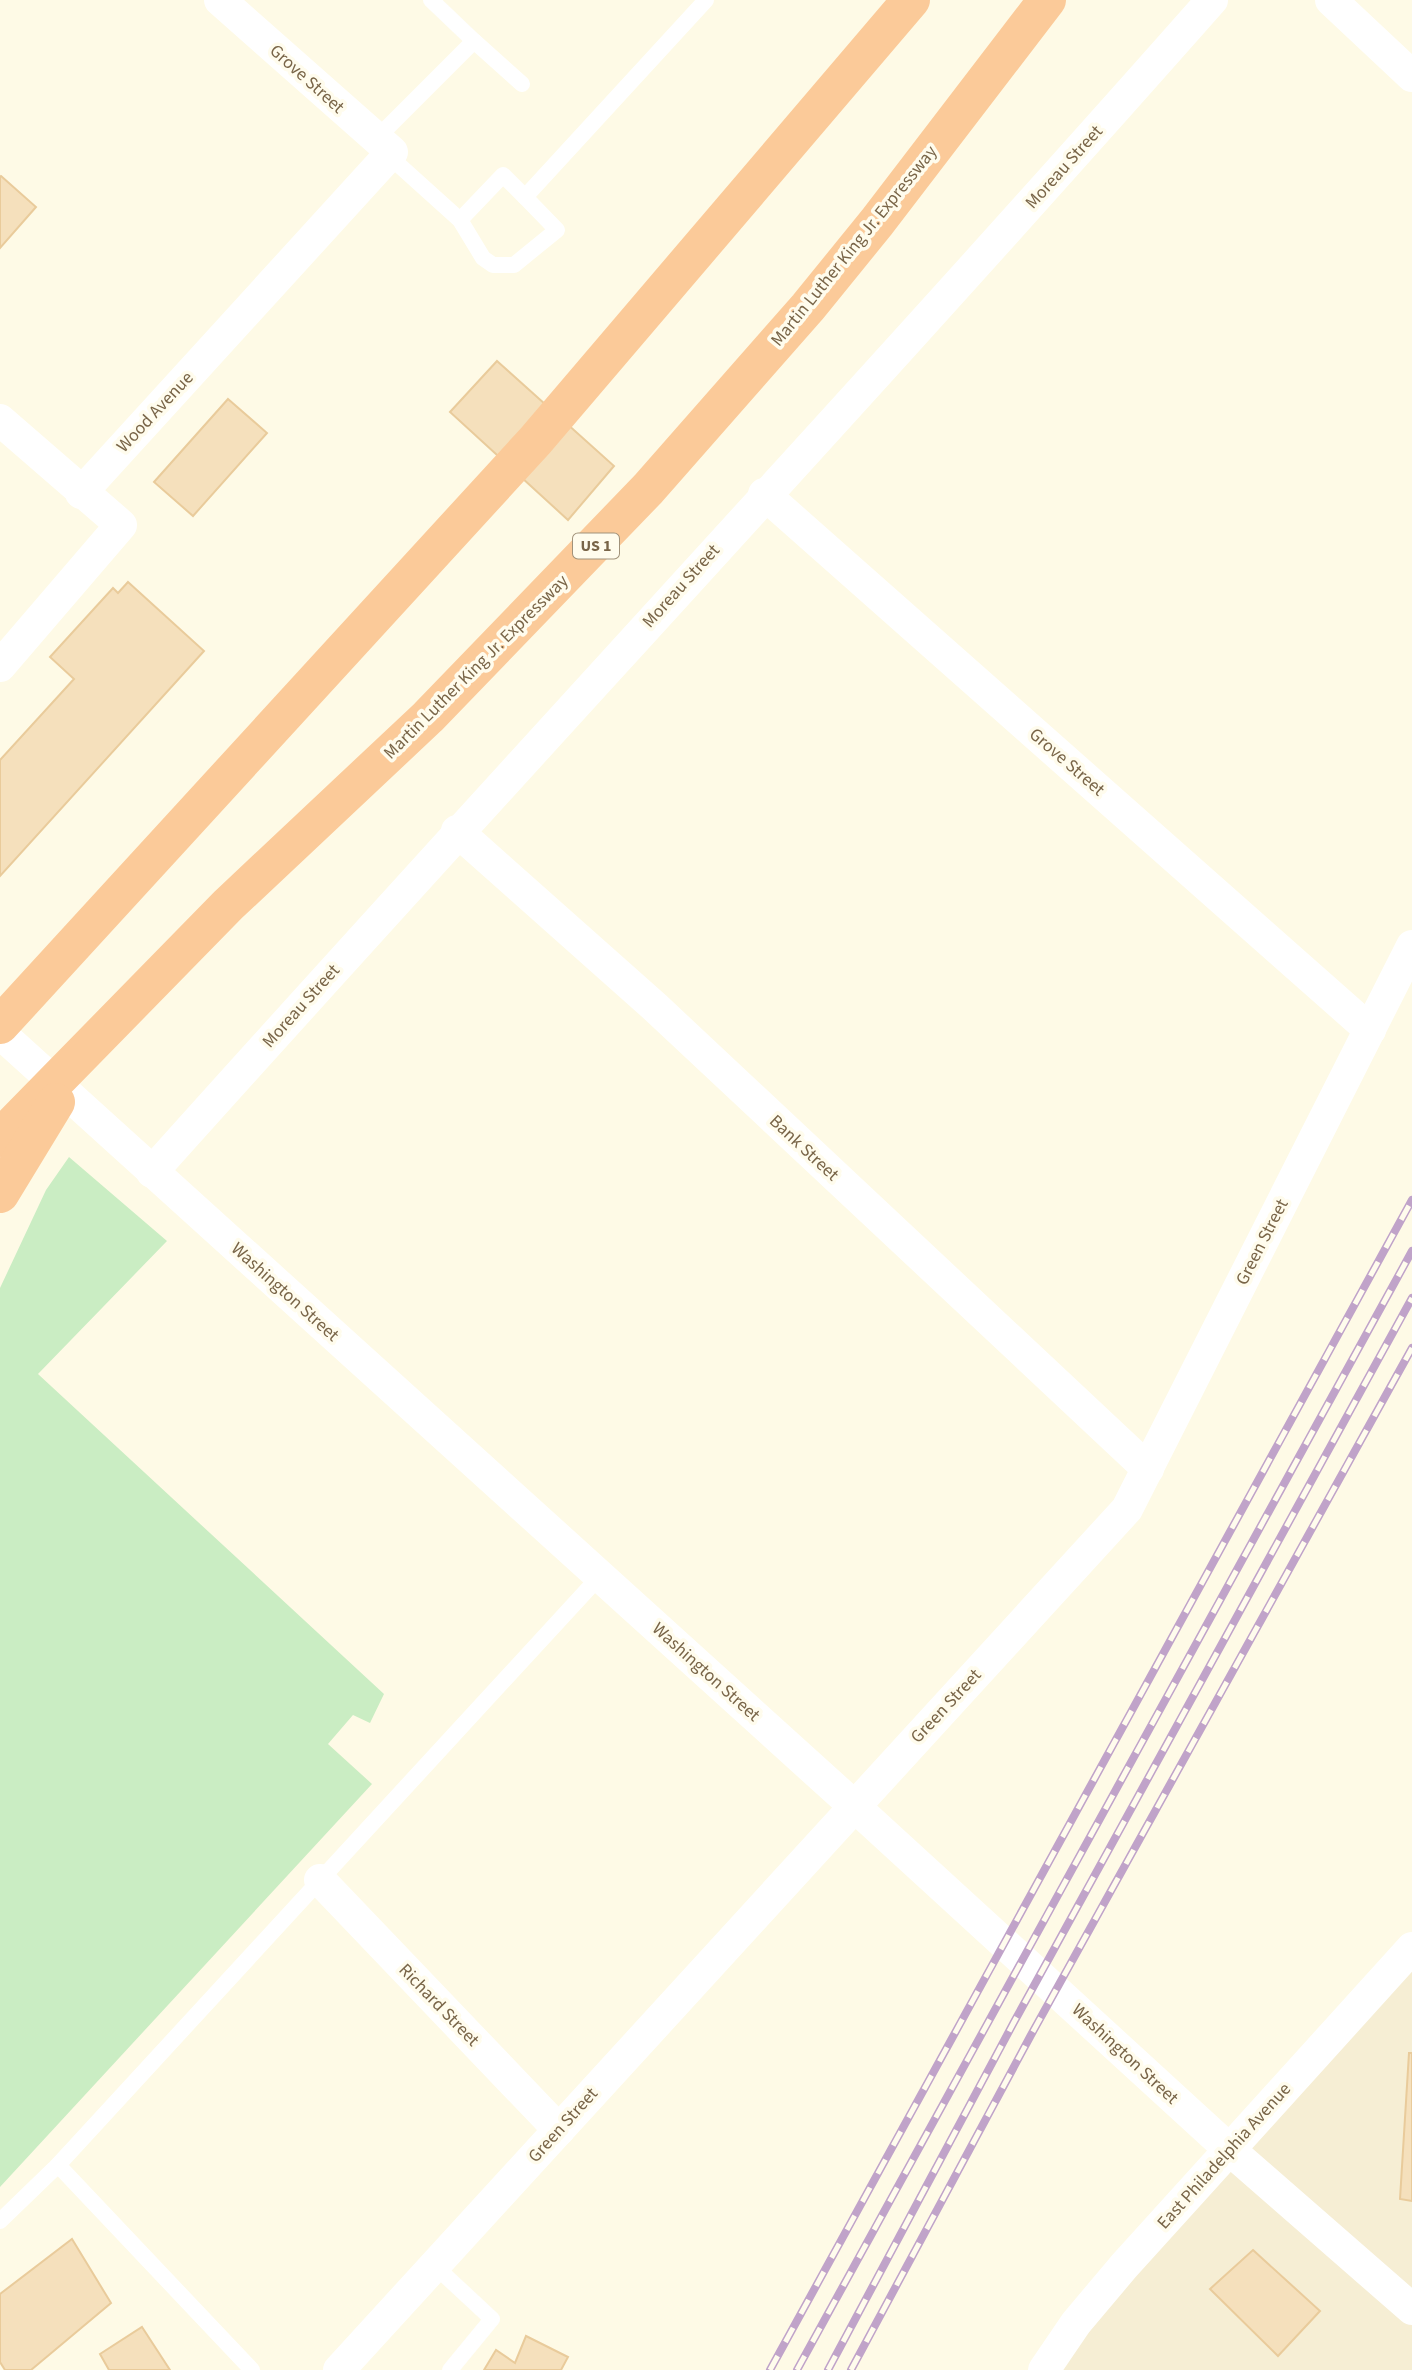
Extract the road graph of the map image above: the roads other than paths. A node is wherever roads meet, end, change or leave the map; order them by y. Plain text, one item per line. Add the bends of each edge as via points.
1 (220, 0) edge
2 (431, 0) edge
3 (706, 0) edge
4 (911, 0) edge
5 (1047, 0) edge
6 (1212, 0) edge
7 (1331, 0) edge
8 (474, 41) junction
9 (1412, 76) edge
10 (522, 84) dead end
11 (382, 148) junction
12 (525, 197) junction
13 (460, 220) junction
14 (0, 420) edge
15 (81, 493) junction
16 (764, 494) junction
17 (0, 666) edge
18 (457, 831) junction
19 (1412, 946) edge
20 (0, 1025) edge
21 (1370, 1030) junction
22 (0, 1033) edge
23 (22, 1126) edge
24 (152, 1172) junction
25 (0, 1194) edge
26 (1148, 1469) junction
27 (600, 1576) junction
28 (854, 1806) junction
29 (320, 1880) junction
30 (1412, 1948) edge
31 (559, 2130) junction
32 (1231, 2151) junction
33 (58, 2165) junction
34 (0, 2221) edge
35 (435, 2266) junction
36 (1412, 2309) edge
37 (346, 2367) edge
38 (252, 2370) edge
39 (450, 2370) edge
40 (1044, 2370) edge

1 - 11 street, Grove Street
2 - 8 lane
3 - 12 lane
4 - 20 highway via 535,440
5 - 23 highway, Martin Luther King Jr. Expressway / US 1 via 808,307 639,499 428,717 228,905 92,1044
6 - 16 street, Moreau Street
7 - 9 street
8 - 10 lane
8 - 11 lane
11 - 13 lane
11 - 15 street, Wood Avenue
12 - 13 lane via 503,175
12 - 13 lane via 557,230 514,265 493,265 483,258
14 - 15 street
15 - 17 street via 121,525
16 - 18 street, Moreau Street
16 - 21 street, Grove Street
18 - 24 street, Moreau Street
18 - 26 street, Bank Street via 654,1007
19 - 21 street, Green Street
21 - 26 street, Green Street
22 - 24 street, Washington Street
23 - 25 highway, Martin Luther King Jr. Expressway
24 - 27 street, Washington Street
26 - 28 street, Green Street via 1127,1509
27 - 28 street, Washington Street
27 - 29 lane
28 - 31 street, Green Street
28 - 32 street, Washington Street
29 - 31 street, Richard Street
29 - 33 lane
30 - 32 street, East Philadelphia Avenue
31 - 35 street, Green Street
32 - 36 street, Washington Street
32 - 40 street, East Philadelphia Avenue via 1076,2322
33 - 34 lane
33 - 38 lane
35 - 37 street, Green Street
35 - 39 lane via 492,2319

